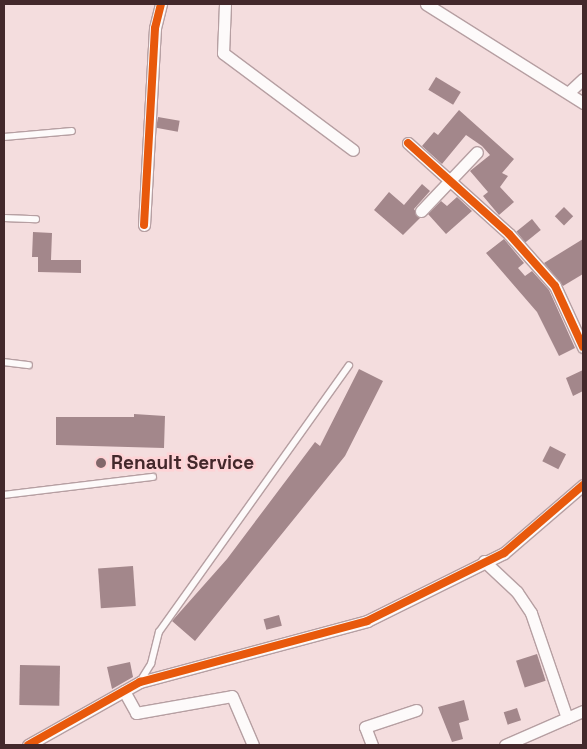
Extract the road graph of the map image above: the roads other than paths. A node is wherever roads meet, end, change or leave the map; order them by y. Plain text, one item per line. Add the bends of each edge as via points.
1 (161, 4) edge
2 (225, 4) edge
3 (426, 4) edge
4 (444, 7) edge
5 (583, 79) edge
6 (569, 92) junction
7 (583, 102) edge
8 (72, 131) dead end
9 (4, 137) edge
10 (408, 143) dead end
11 (353, 150) dead end
12 (478, 152) dead end
13 (451, 182) junction
14 (421, 211) dead end
15 (4, 218) edge
16 (36, 219) dead end
17 (144, 224) dead end
18 (583, 347) edge
19 (4, 362) edge
20 (30, 365) dead end
21 (349, 366) dead end
22 (153, 477) dead end
23 (581, 492) edge
24 (4, 495) edge
25 (484, 561) junction
26 (140, 682) junction
27 (124, 691) junction
28 (416, 710) dead end
29 (583, 711) edge
30 (566, 718) junction
31 (28, 745) edge
32 (253, 745) edge
33 (372, 745) edge
34 (505, 745) edge

1 - 17 street via 155,28
2 - 11 street via 222,53
3 - 4 street
4 - 6 street
5 - 6 street
6 - 7 street
8 - 9 lane
10 - 13 street
12 - 13 street
13 - 14 street
13 - 18 street via 509,234 555,286
15 - 16 lane
19 - 20 lane
21 - 26 lane via 159,632 151,664
22 - 24 lane
23 - 25 street via 504,552
25 - 26 street via 366,621
25 - 30 street via 517,592 531,613
26 - 27 street
27 - 31 street
27 - 32 street via 136,713 232,696
28 - 33 street via 365,728
29 - 30 street
30 - 34 street

